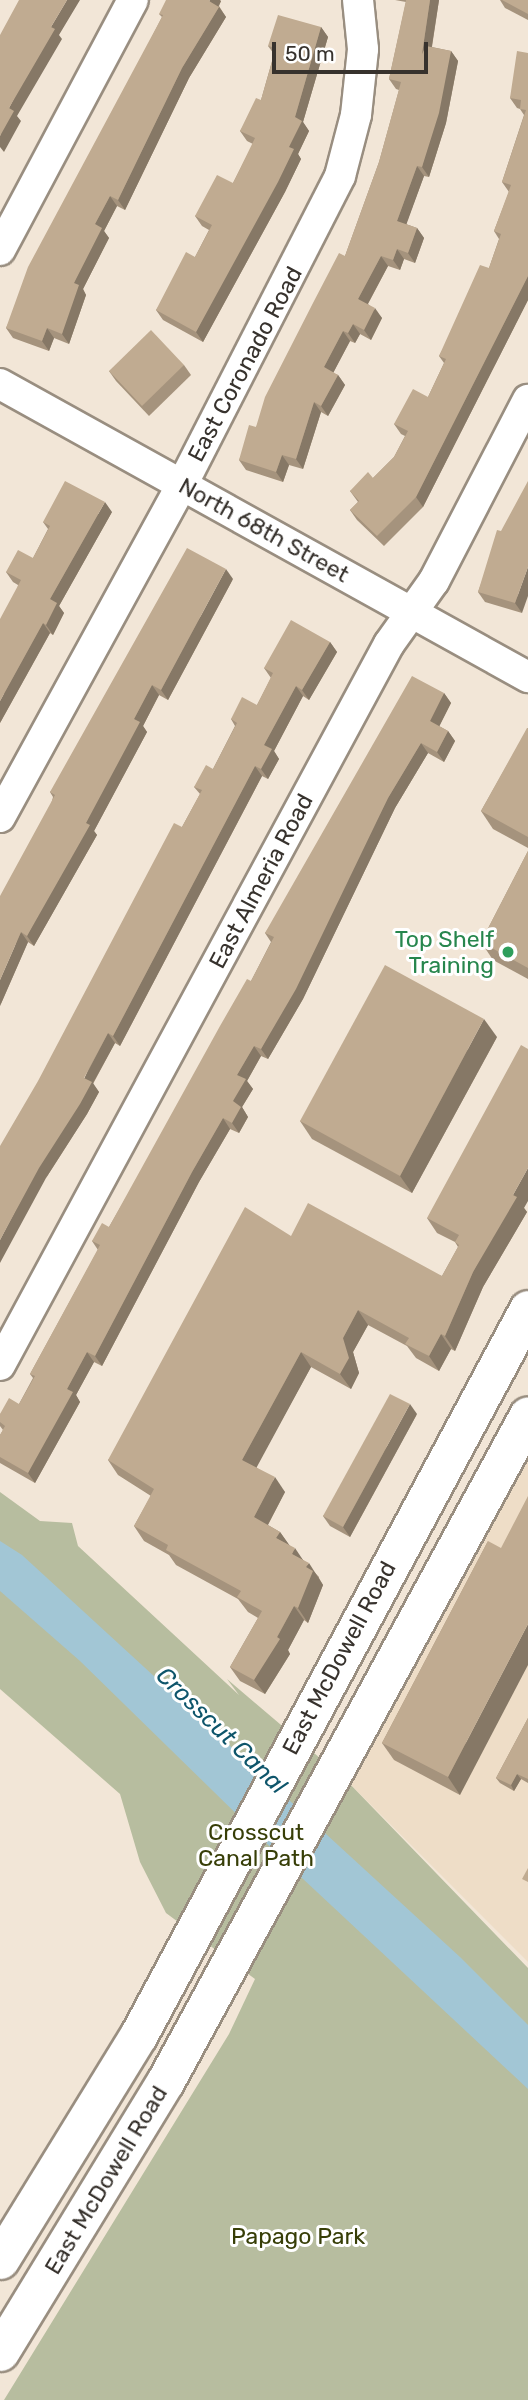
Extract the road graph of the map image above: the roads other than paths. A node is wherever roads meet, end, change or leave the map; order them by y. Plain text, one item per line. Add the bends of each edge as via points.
1 (132, 0) edge
2 (358, 0) edge
3 (0, 250) edge
4 (0, 384) edge
5 (528, 400) edge
6 (182, 485) junction
7 (412, 612) junction
8 (528, 677) edge
9 (0, 817) edge
10 (528, 1309) edge
11 (0, 1365) edge
12 (528, 1415) edge
13 (66, 2248) junction
14 (0, 2260) edge
15 (0, 2322) edge
16 (0, 2352) edge

1 - 3 street
2 - 6 street, East Coronado Road via 362,62 356,115 340,176
4 - 6 street, North 68th Street
5 - 7 street, East Almeria Road via 435,581
6 - 7 street, North 68th Street
6 - 9 street, East Coronado Road
7 - 8 street, North 68th Street
7 - 11 street, East Almeria Road via 389,644
10 - 14 main road, East McDowell Road via 138,2036
12 - 13 main road, East McDowell Road via 165,2082
13 - 15 main road
13 - 16 main road, East McDowell Road

